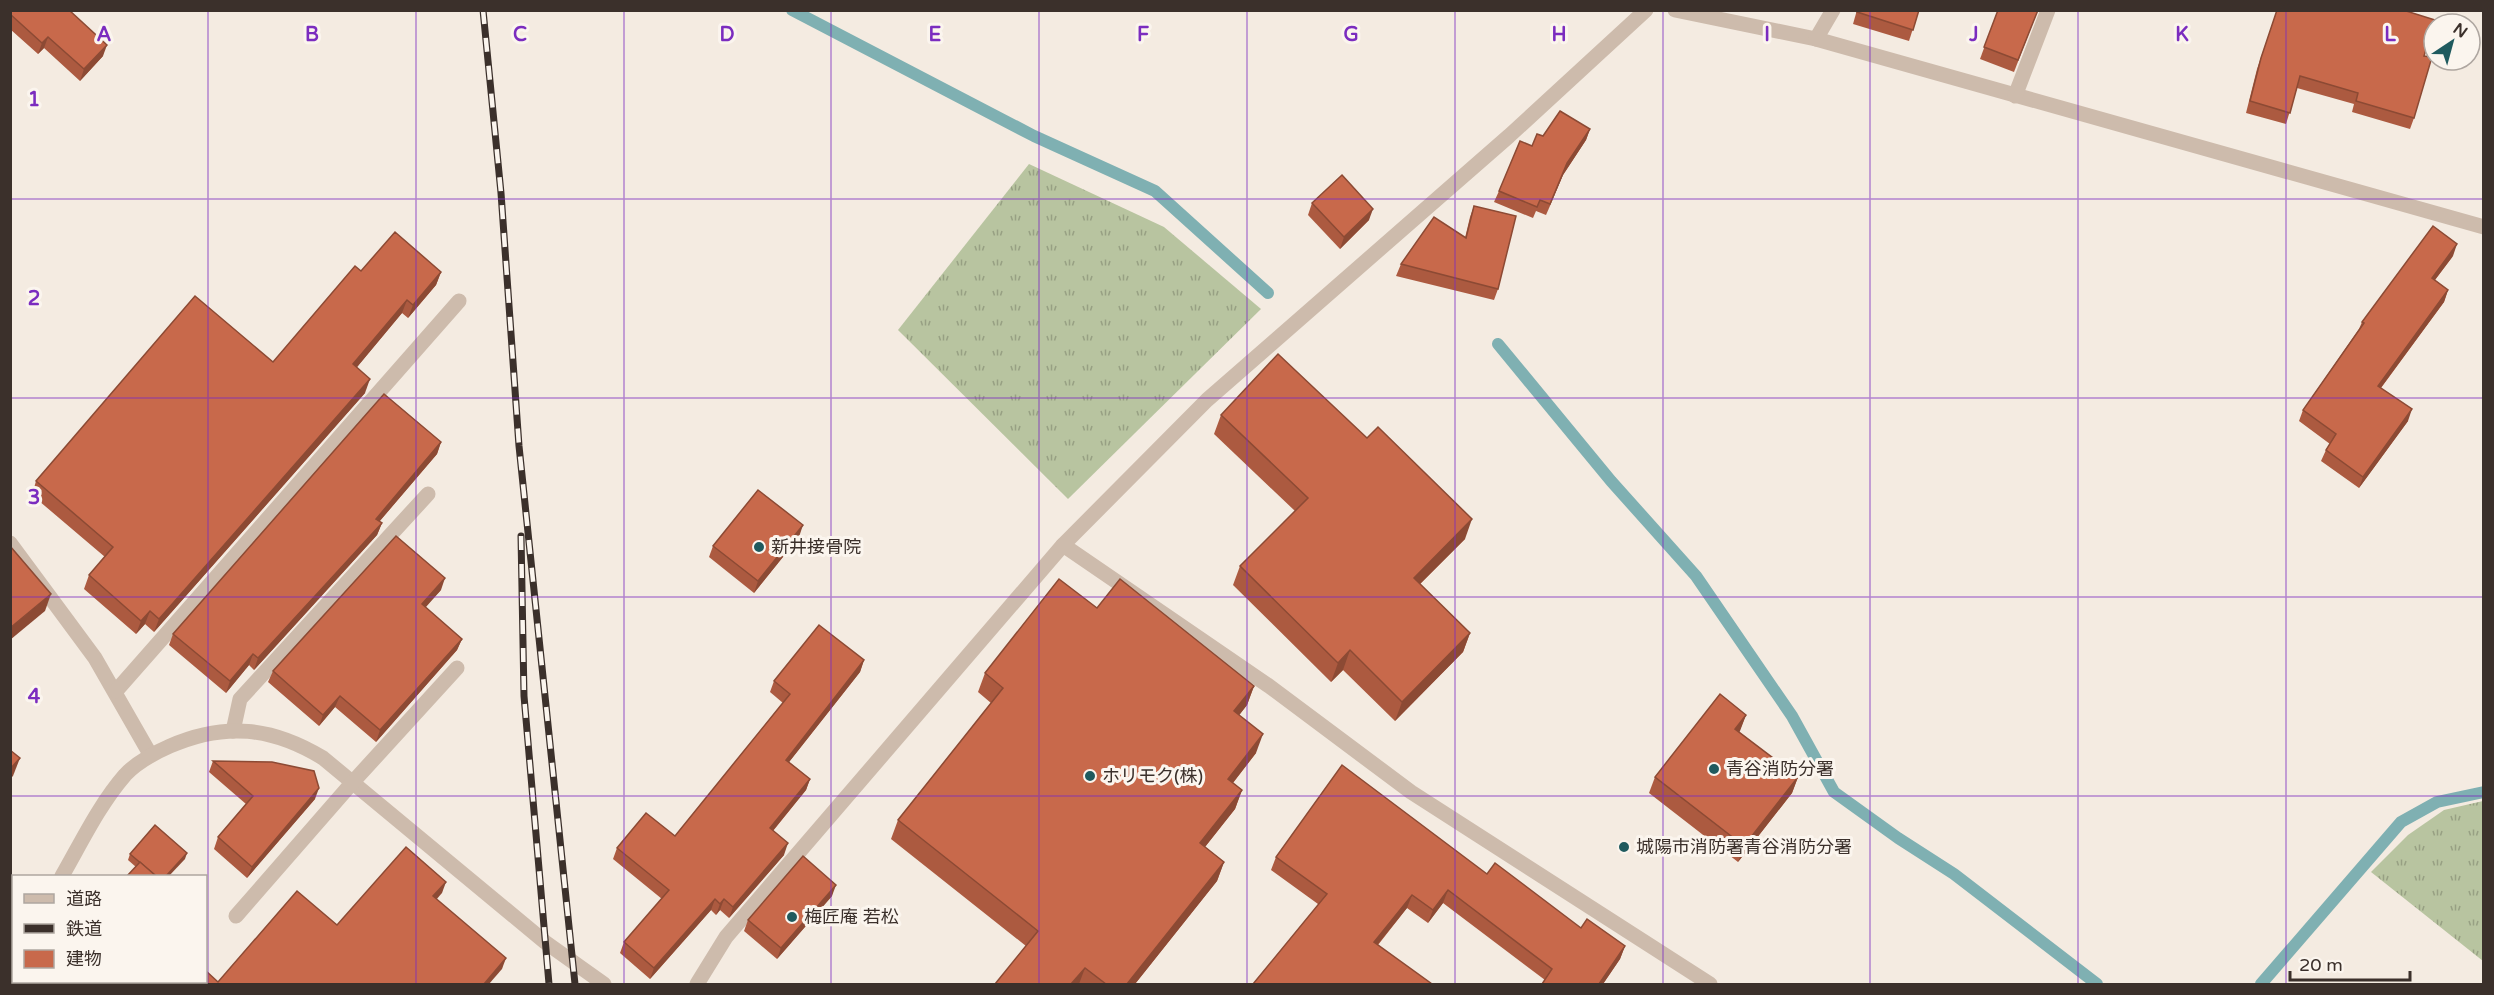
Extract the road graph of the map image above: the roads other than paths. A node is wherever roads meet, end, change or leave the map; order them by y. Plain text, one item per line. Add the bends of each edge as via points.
1 (1646, 10) edge
2 (1675, 10) edge
3 (1833, 10) edge
4 (2049, 10) edge
5 (1816, 39) junction
6 (2015, 96) junction
7 (2484, 227) edge
8 (459, 301) dead end
9 (428, 494) dead end
10 (10, 543) edge
11 (1063, 545) junction
12 (457, 668) dead end
13 (116, 691) junction
14 (233, 731) junction
15 (150, 754) junction
16 (352, 783) junction
17 (63, 875) edge
18 (236, 916) dead end
19 (604, 984) edge
20 (697, 984) edge
21 (1710, 984) edge

1 - 11 street via 1509,136 1207,400
2 - 5 street
3 - 5 street
4 - 6 street
5 - 6 street
6 - 7 street
8 - 13 street
9 - 14 street via 240,699
10 - 13 street
11 - 20 street via 726,937
11 - 21 street via 1269,686 1411,792
12 - 16 street
13 - 15 street
14 - 15 street via 208,732
14 - 16 street via 267,733 297,742
15 - 17 street via 114,789
16 - 18 street
16 - 19 street via 545,942

